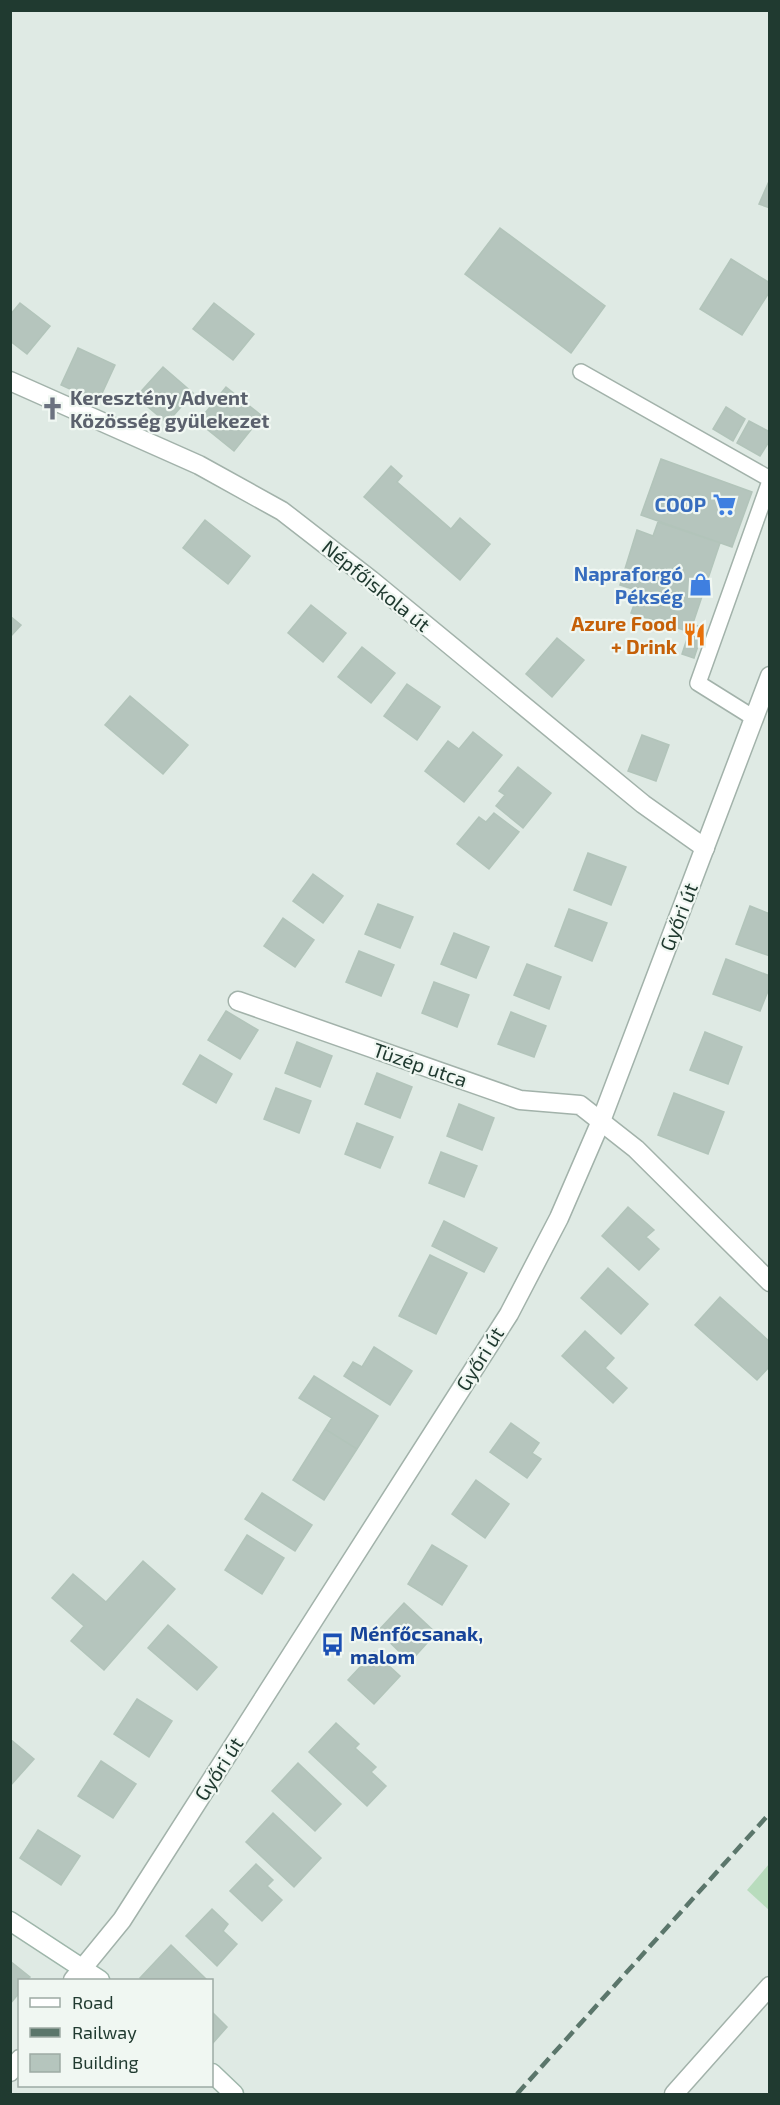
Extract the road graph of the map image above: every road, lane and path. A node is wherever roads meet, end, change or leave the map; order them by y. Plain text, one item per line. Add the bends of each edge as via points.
1 (581, 372) dead end
2 (10, 381) edge
3 (770, 480) edge
4 (770, 676) edge
5 (754, 718) junction
6 (705, 848) junction
7 (238, 1001) dead end
8 (601, 1121) junction
9 (770, 1282) edge
10 (10, 1921) edge
11 (77, 1974) edge
12 (96, 1979) edge
13 (770, 1986) edge
14 (213, 2074) edge
15 (234, 2094) edge
16 (674, 2094) edge

1 - 3 lane
2 - 6 street, Népfőiskola út via 199,465 282,511 644,804
3 - 5 lane via 698,683
4 - 5 street, Győri út
5 - 6 street, Győri út
6 - 8 street, Győri út
7 - 8 street, Tüzép utca via 520,1100 580,1105
8 - 9 street, Tüzép utca via 636,1149
8 - 11 street, Győri út via 559,1218 509,1314 122,1920
10 - 11 street
11 - 12 street
13 - 16 street
14 - 15 street

